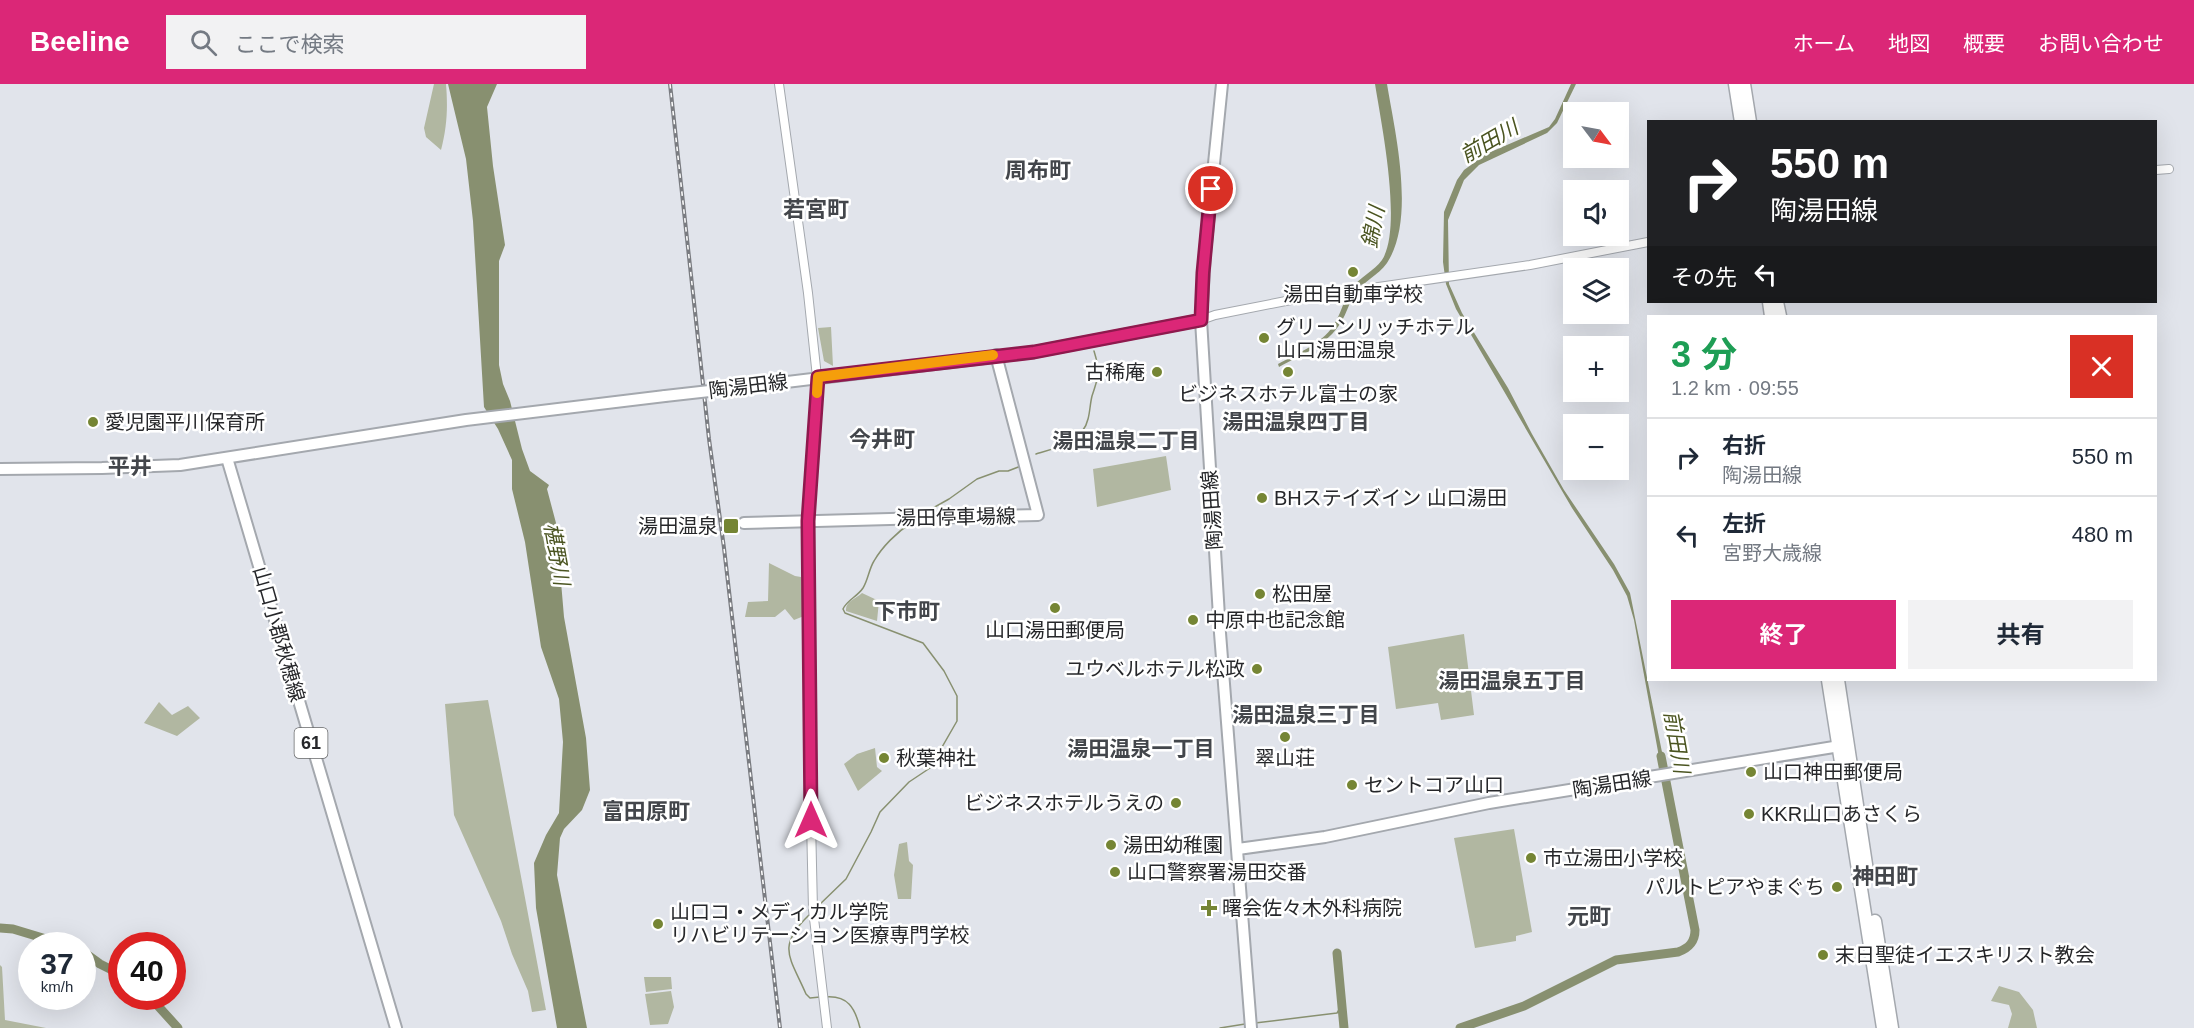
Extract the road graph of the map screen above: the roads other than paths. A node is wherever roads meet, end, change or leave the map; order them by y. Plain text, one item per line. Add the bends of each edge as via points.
1 (779, 84) edge
2 (1222, 84) edge
3 (1735, 84) edge
4 (1744, 84) edge
5 (1741, 120) edge
6 (1750, 120) edge
7 (2169, 169) dead end
8 (2157, 170) edge
9 (1647, 242) edge
10 (1201, 320) junction
11 (996, 355) junction
12 (818, 377) junction
13 (227, 458) junction
14 (0, 469) edge
15 (808, 521) junction
16 (744, 523) dead end
17 (1828, 681) edge
18 (1838, 681) edge
19 (1843, 746) junction
20 (1238, 849) junction
21 (396, 1028) edge
22 (827, 1028) edge
23 (1251, 1028) edge
24 (1883, 1028) edge
25 (1892, 1028) edge

1 - 12 street
2 - 10 main road
3 - 5 highway
4 - 6 highway
7 - 8 street
9 - 10 street via 1236,310
10 - 11 main road, 陶湯田線 via 1034,352
10 - 20 main road, 陶湯田線
11 - 12 main road, 陶湯田線
11 - 15 main road, 湯田停車場線 via 1038,515
12 - 13 main road, 陶湯田線, bridge via 466,420
12 - 15 street
13 - 14 main road via 180,465
13 - 21 main road, 山口小郡秋穂線 / 61
15 - 16 main road, 湯田停車場線
15 - 22 street via 813,910
17 - 19 highway
18 - 19 highway
19 - 20 main road, 陶湯田線 via 1489,803 1325,837
19 - 24 highway
19 - 25 highway
20 - 23 main road

